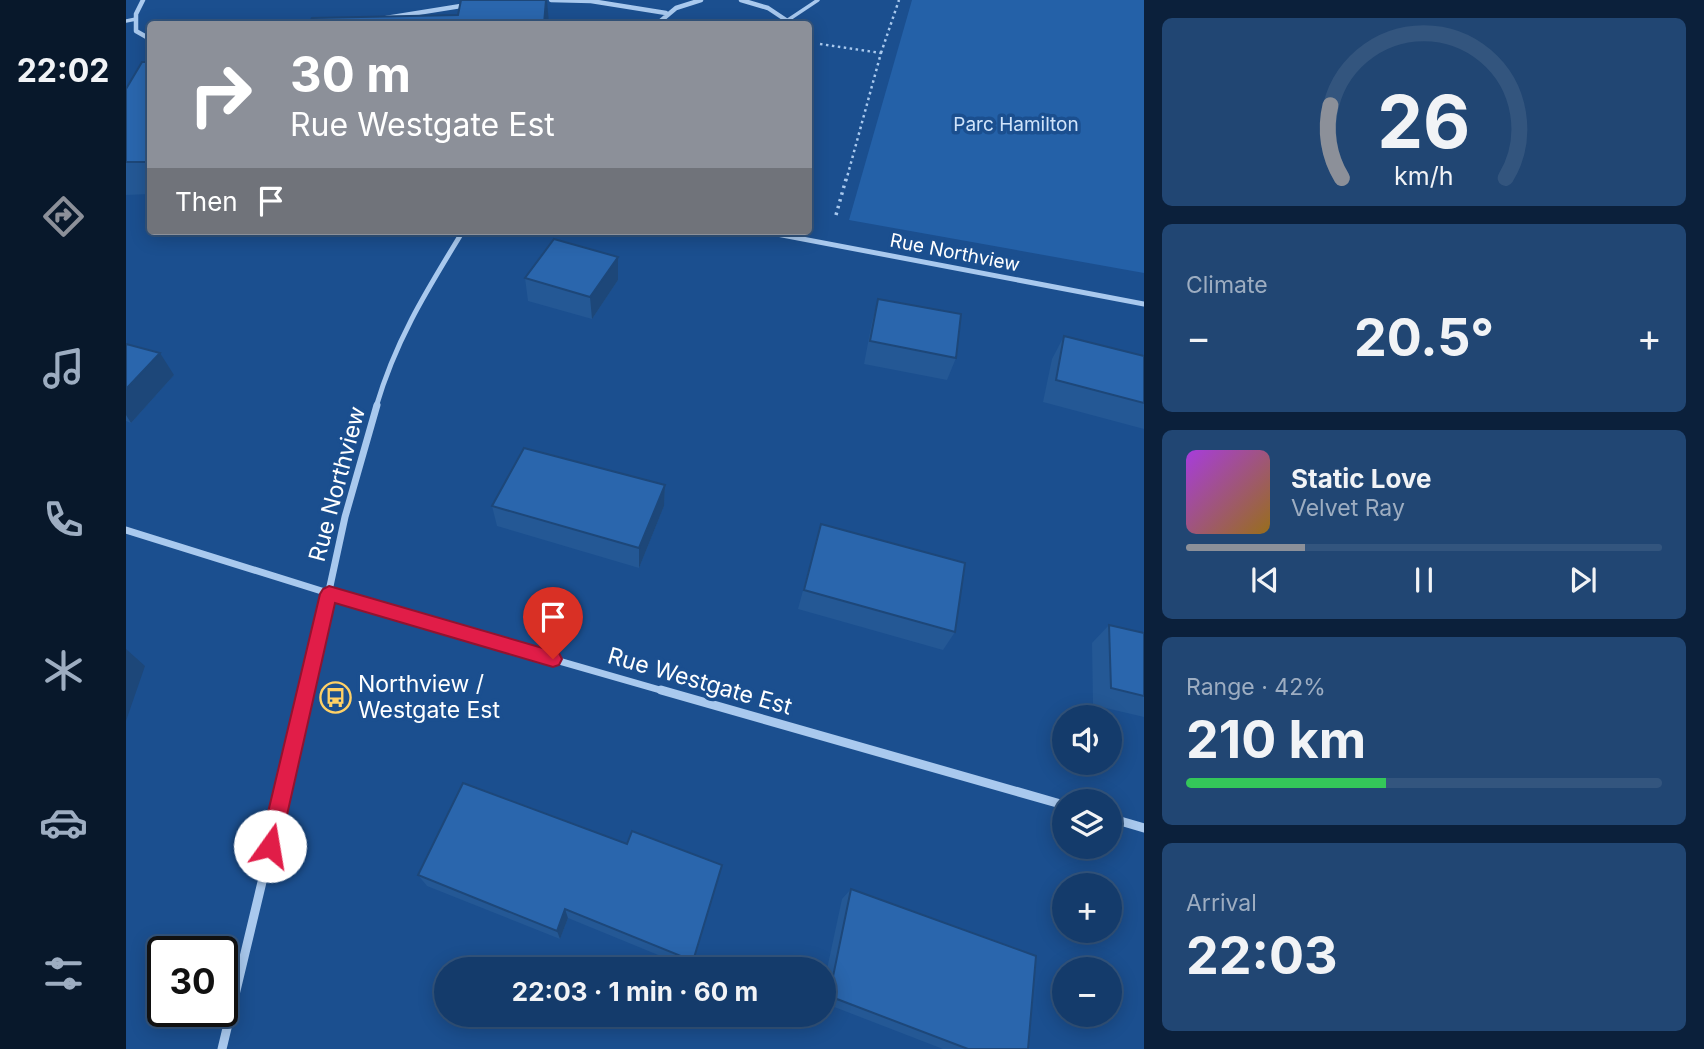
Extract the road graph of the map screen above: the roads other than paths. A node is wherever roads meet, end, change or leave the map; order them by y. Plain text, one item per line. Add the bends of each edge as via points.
1 (143, 0) edge
2 (457, 0) edge
3 (551, 0) edge
4 (677, 0) edge
5 (701, 0) edge
6 (741, 0) edge
7 (818, 0) edge
8 (477, 3) edge
9 (682, 5) junction
10 (462, 6) junction
11 (426, 11) junction
12 (666, 13) junction
13 (136, 19) junction
14 (379, 19) edge
15 (126, 21) edge
16 (430, 21) edge
17 (659, 21) edge
18 (789, 21) edge
19 (792, 21) edge
20 (147, 37) edge
21 (147, 62) edge
22 (143, 72) edge
23 (460, 235) edge
24 (783, 235) edge
25 (1144, 304) edge
26 (126, 530) edge
27 (329, 594) junction
28 (1052, 802) edge
29 (1122, 822) edge
30 (1144, 828) edge
31 (222, 1049) edge

1 - 13 street
2 - 10 lane
3 - 12 street
4 - 9 lane
5 - 9 street
6 - 18 street via 762,5
7 - 19 lane
8 - 10 street
9 - 12 street
10 - 11 street
11 - 14 street
11 - 16 lane
12 - 17 street
13 - 15 lane
13 - 20 street via 136,31
21 - 22 lane
23 - 27 street, Rue Northview via 393,355 345,517
24 - 25 street, Rue Northview
26 - 27 street, Rue Westgate Est
27 - 28 street, Rue Westgate Est
27 - 31 street, Rue Northview
29 - 30 street

